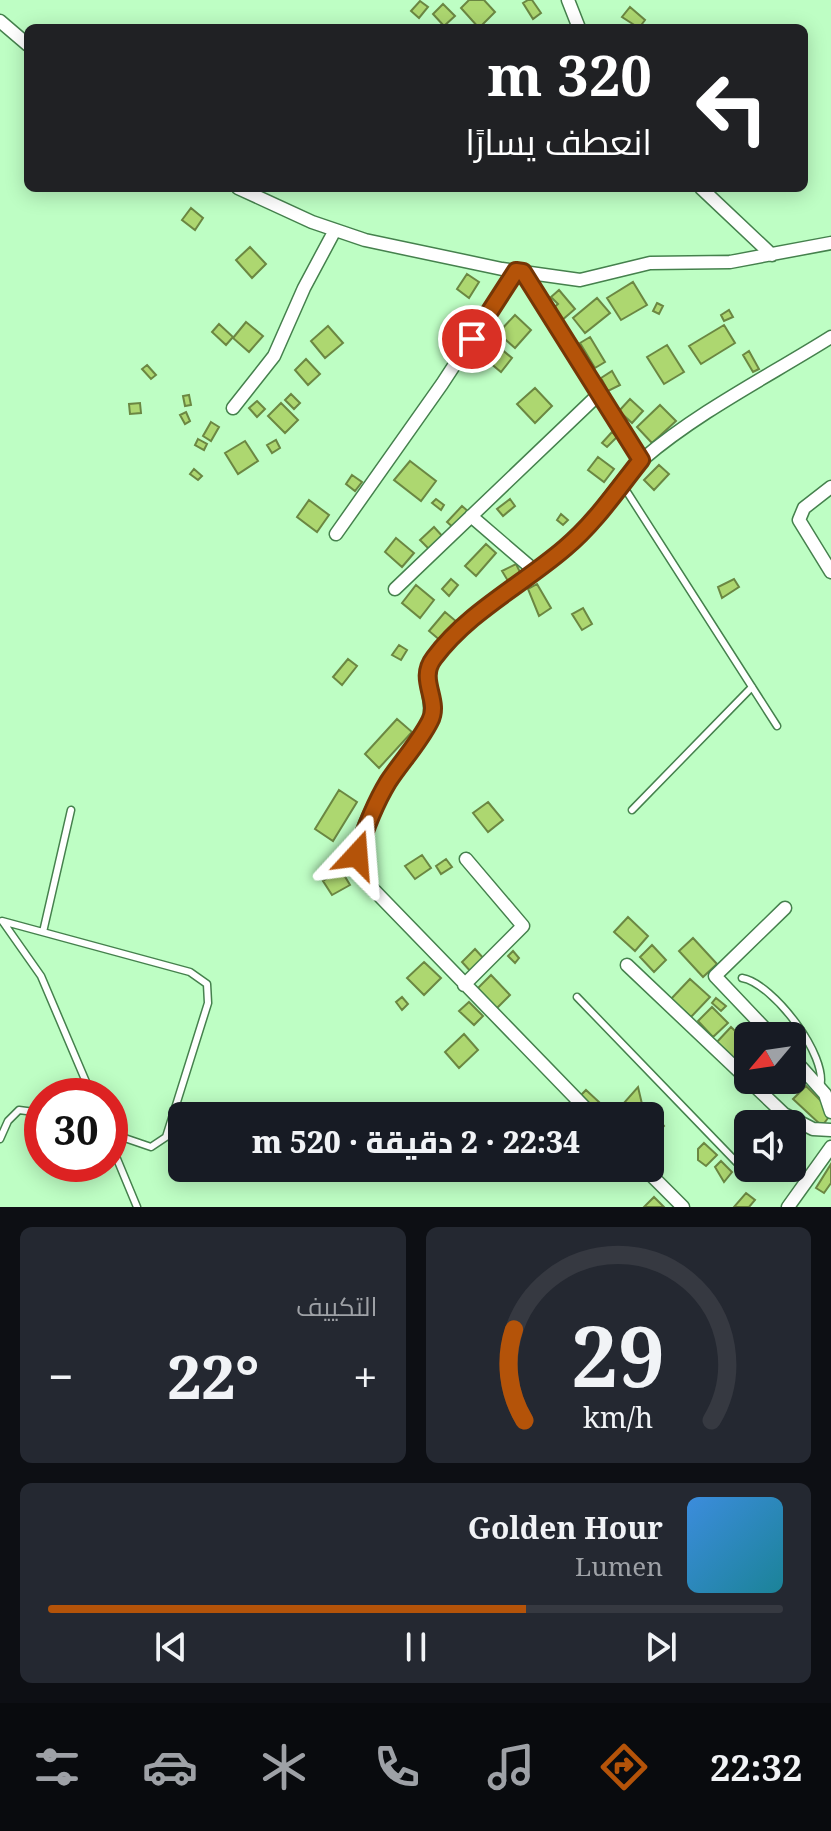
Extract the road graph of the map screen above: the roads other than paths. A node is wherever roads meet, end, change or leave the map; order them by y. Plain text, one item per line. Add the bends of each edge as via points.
1 (568, 0) edge
2 (0, 21) edge
3 (577, 24) edge
4 (24, 42) edge
5 (247, 192) edge
6 (705, 192) edge
7 (335, 230) junction
8 (831, 243) edge
9 (772, 255) junction
10 (520, 272) junction
11 (831, 337) edge
12 (599, 394) junction
13 (233, 408) dead end
14 (641, 460) junction
15 (622, 484) junction
16 (831, 487) edge
17 (471, 516) junction
18 (336, 534) dead end
19 (535, 571) junction
20 (831, 572) edge
21 (395, 589) dead end
22 (752, 687) junction
23 (777, 726) dead end
24 (71, 810) dead end
25 (632, 810) dead end
26 (466, 859) dead end
27 (785, 908) dead end
28 (1, 921) edge
29 (43, 932) junction
30 (627, 965) dead end
31 (742, 978) dead end
32 (464, 985) junction
33 (577, 997) dead end
34 (759, 1022) edge
35 (806, 1072) edge
36 (84, 1078) edge
37 (820, 1087) junction
38 (579, 1102) edge
39 (780, 1110) edge
40 (24, 1111) edge
41 (831, 1112) edge
42 (806, 1125) edge
43 (831, 1130) edge
44 (0, 1139) edge
45 (128, 1139) edge
46 (831, 1147) edge
47 (734, 1160) edge
48 (127, 1182) edge
49 (658, 1182) edge
50 (137, 1207) edge
51 (683, 1207) edge
52 (788, 1207) edge

1 - 3 street
2 - 4 street
5 - 7 street
6 - 9 street
7 - 10 street via 416,253
7 - 13 street via 274,356
8 - 9 street
9 - 10 street via 730,262 650,263 592,279
10 - 12 street
10 - 18 street
11 - 14 street
12 - 14 street
12 - 17 street
14 - 15 street
15 - 19 street via 588,527
15 - 22 lane
16 - 20 street via 804,508 799,520
17 - 19 street
17 - 21 street
19 - 32 street via 455,634 428,667 432,719 388,783 357,855 369,885
22 - 23 lane
22 - 25 lane
24 - 29 lane
26 - 32 street via 523,926
27 - 34 street via 715,976
28 - 29 lane
28 - 36 lane via 41,976
29 - 45 lane via 190,972 207,984 208,1003 166,1137 151,1147
30 - 39 street
31 - 37 lane via 765,991 807,1036 815,1051
32 - 38 street
33 - 47 lane
35 - 37 street
37 - 41 street
40 - 44 lane via 8,1121
42 - 43 street
46 - 52 street
48 - 50 lane
49 - 51 street

